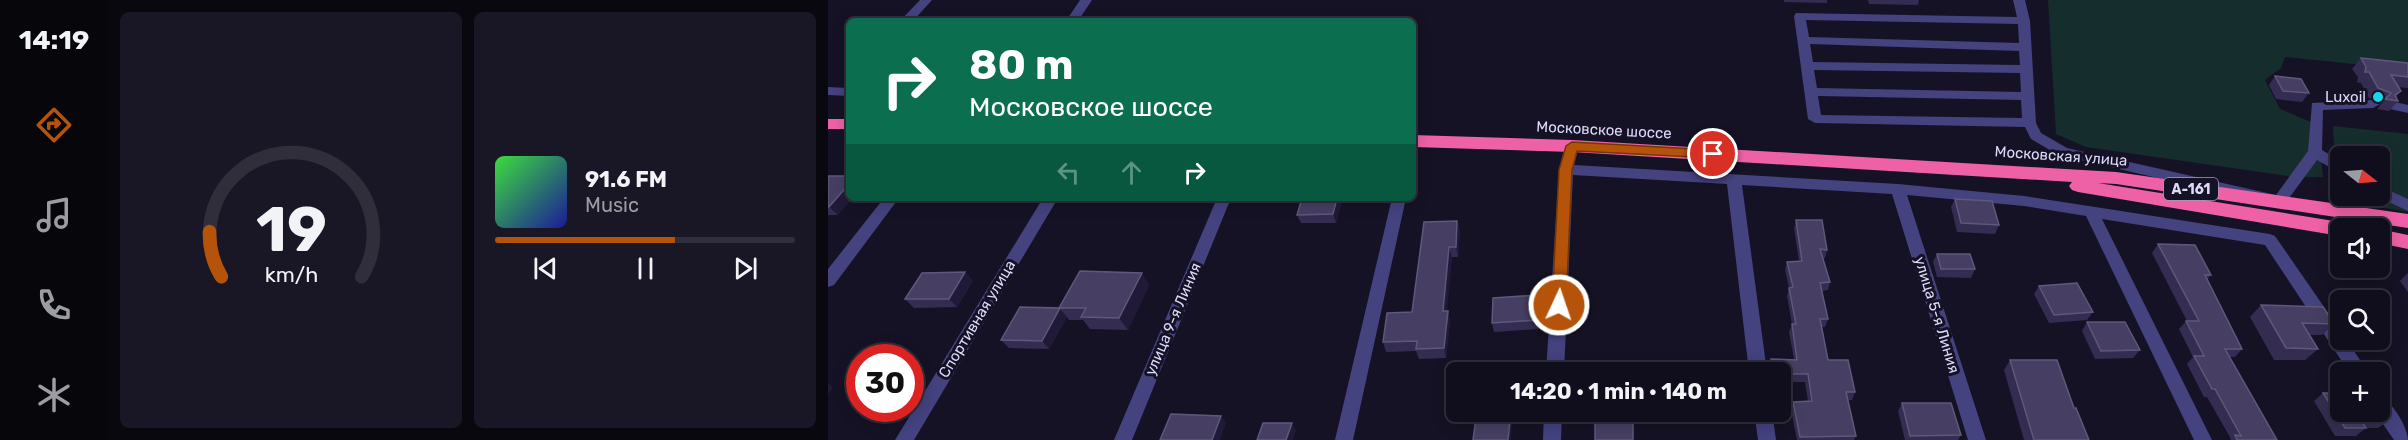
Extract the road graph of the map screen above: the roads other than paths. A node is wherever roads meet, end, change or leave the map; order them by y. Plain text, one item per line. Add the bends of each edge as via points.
1 (926, 0) edge
2 (1086, 0) edge
3 (2019, 0) edge
4 (909, 18) edge
5 (1074, 18) edge
6 (2024, 21) junction
7 (1803, 40) junction
8 (2025, 47) junction
9 (1807, 66) junction
10 (2027, 69) junction
11 (1811, 92) junction
12 (2029, 96) junction
13 (2373, 104) dead end
14 (2029, 123) junction
15 (828, 124) edge
16 (846, 124) edge
17 (1416, 141) edge
18 (1572, 146) junction
19 (2315, 152) junction
20 (2330, 162) edge
21 (1972, 169) junction
22 (1566, 170) junction
23 (1734, 180) junction
24 (2212, 184) junction
25 (1898, 189) junction
26 (2193, 190) junction
27 (2390, 197) edge
28 (890, 201) edge
29 (1049, 201) edge
30 (1223, 201) edge
31 (1398, 201) edge
32 (2279, 201) junction
33 (2408, 206) edge
34 (2091, 212) junction
35 (2408, 221) edge
36 (2330, 227) edge
37 (2390, 238) edge
38 (2408, 242) edge
39 (828, 281) edge
40 (1556, 362) edge
41 (1757, 362) edge
42 (2352, 362) edge
43 (2390, 419) edge
44 (1553, 422) edge
45 (1765, 422) edge
46 (904, 440) edge
47 (1123, 440) edge
48 (1344, 440) edge
49 (1552, 440) edge
50 (1767, 440) edge
51 (1977, 440) edge
52 (2203, 440) edge
53 (2404, 440) edge

1 - 4 street
2 - 5 street
3 - 6 street
6 - 7 street via 1800,16
6 - 8 street
7 - 8 street
7 - 9 street
8 - 10 street
9 - 10 street
9 - 11 street
10 - 12 street
11 - 12 street
11 - 14 street via 1815,119
12 - 14 street
13 - 19 street via 2317,106
14 - 24 street via 2036,135 2063,152
15 - 16 highway
17 - 18 highway, Московское шоссе / А-161
18 - 21 highway, Московское шоссе / А-161
18 - 22 street
19 - 20 street
19 - 32 street
21 - 26 highway, Московская улица / А-161 via 2116,178
21 - 36 highway, Московская улица / А-161
22 - 23 street
22 - 40 street
23 - 25 street
23 - 41 street
24 - 26 street
24 - 32 street
25 - 34 street
25 - 51 street, улица 5-я Линия
26 - 32 highway, Московская улица / А-161
27 - 33 street
28 - 39 street
29 - 46 street, Спортивная улица
30 - 47 street, улица 9-я Линия
31 - 48 street
32 - 35 highway, Московская улица / А-161
34 - 42 street via 2270,240
34 - 52 street
37 - 38 highway
43 - 53 street
44 - 49 street
45 - 50 street

